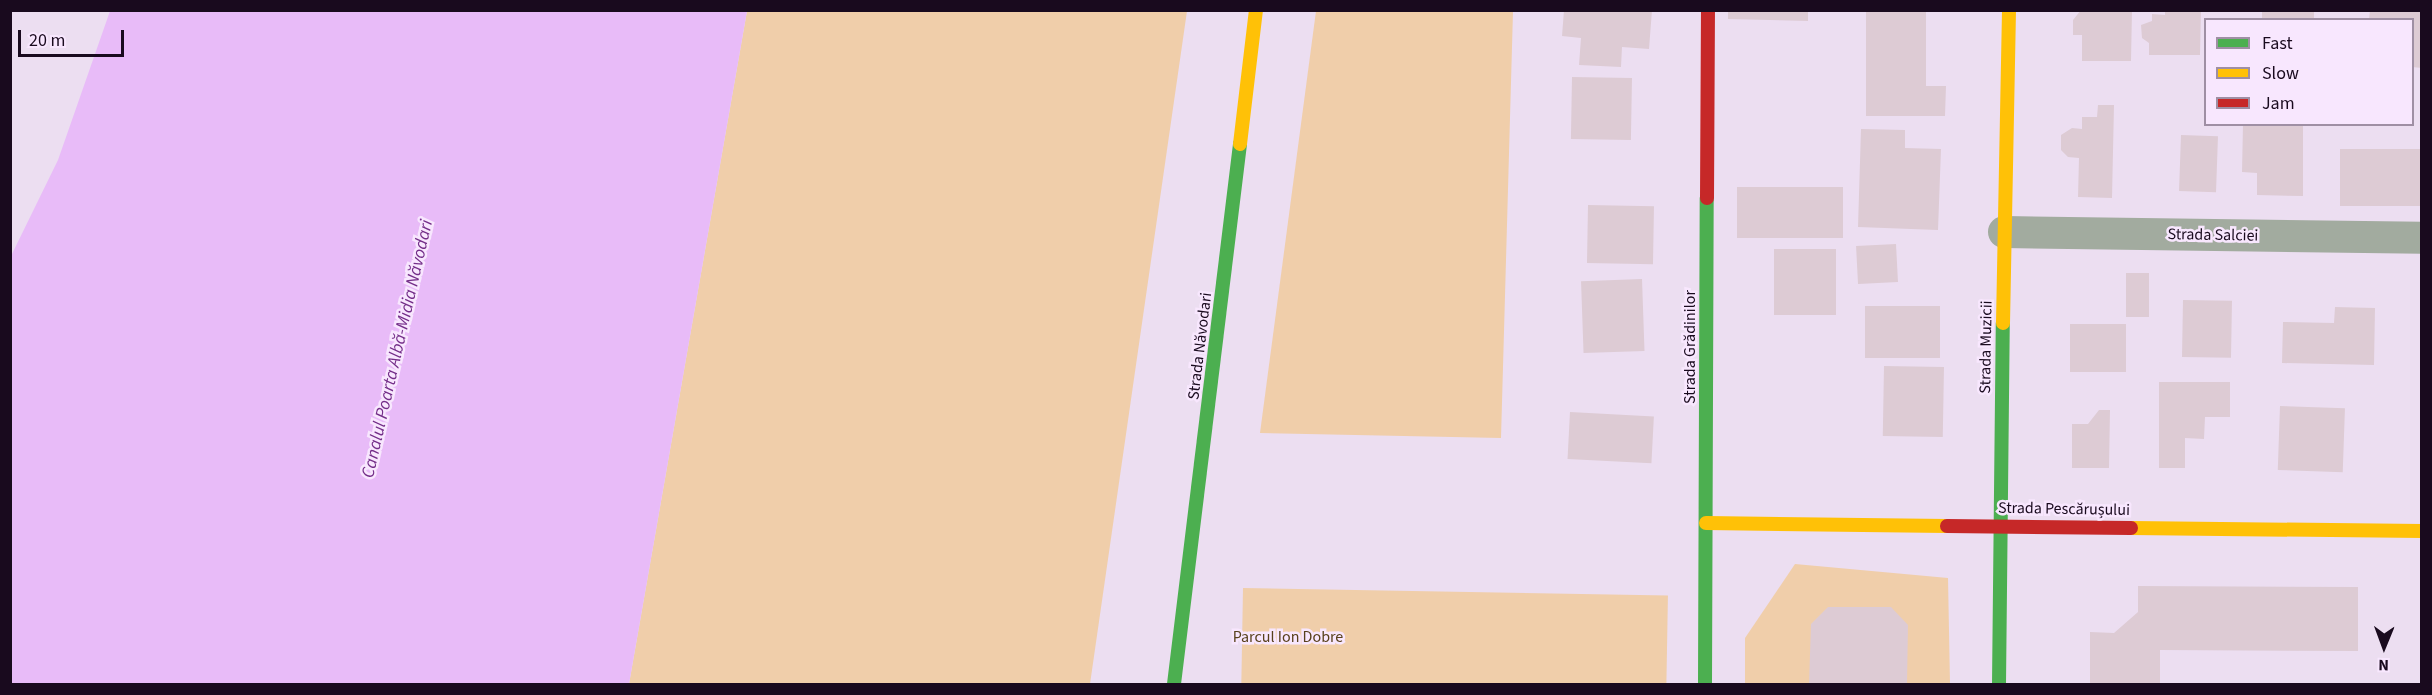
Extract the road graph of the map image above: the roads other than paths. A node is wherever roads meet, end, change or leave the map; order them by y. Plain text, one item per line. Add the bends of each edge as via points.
1 (1256, 10) edge
2 (1708, 10) edge
3 (2009, 10) edge
4 (2004, 232) junction
5 (2421, 238) edge
6 (1706, 523) junction
7 (1999, 524) junction
8 (2421, 531) edge
9 (1174, 684) edge
10 (1705, 684) edge
11 (1999, 684) edge

1 - 9 street, Strada Năvodari
2 - 6 street, Strada Grădinilor
3 - 4 street, Strada Muzicii
4 - 5 street, Strada Salciei
4 - 7 street, Strada Muzicii
6 - 7 street, Strada Pescărușului
6 - 10 street, Strada Grădinilor
7 - 8 street, Strada Pescărușului
7 - 11 street, Strada Muzicii

